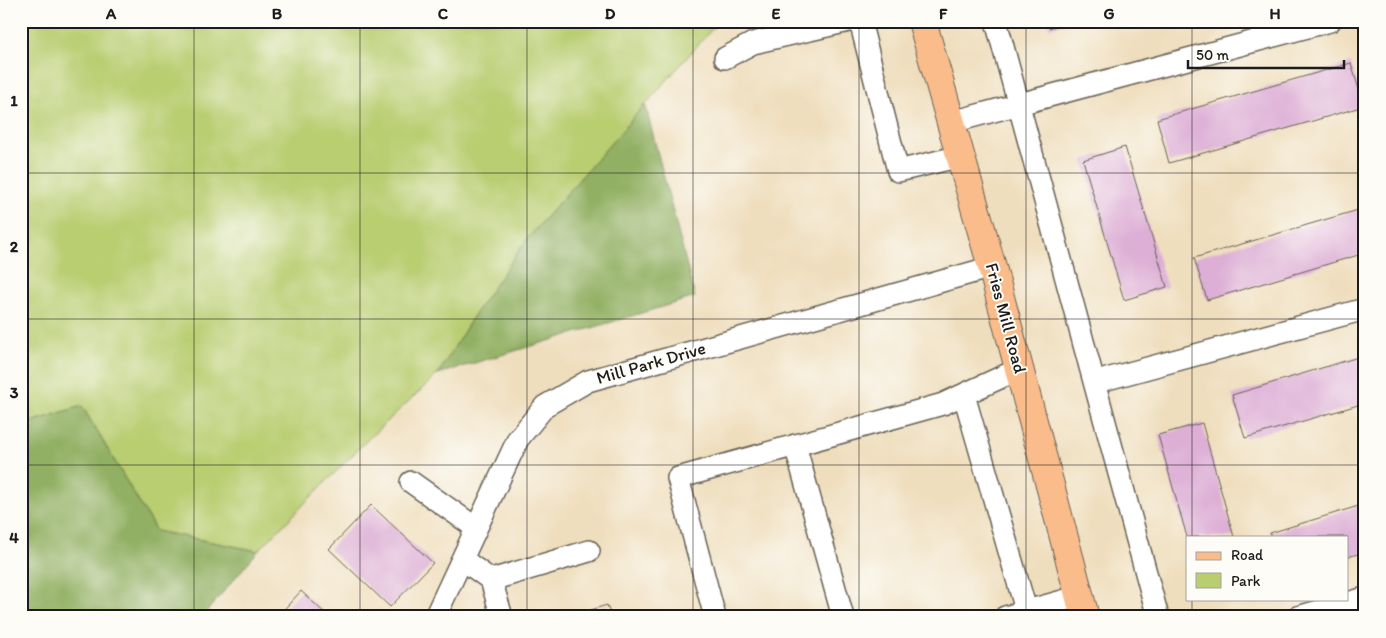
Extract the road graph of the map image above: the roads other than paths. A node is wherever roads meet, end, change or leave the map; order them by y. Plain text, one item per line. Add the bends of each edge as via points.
1 (849, 21) edge
2 (860, 21) edge
3 (922, 21) edge
4 (996, 21) edge
5 (1330, 21) edge
6 (725, 58) dead end
7 (1019, 106) junction
8 (952, 122) junction
9 (961, 156) junction
10 (992, 267) junction
11 (1365, 309) edge
12 (1019, 369) junction
13 (1096, 382) junction
14 (964, 395) junction
15 (795, 445) junction
16 (411, 482) dead end
17 (476, 528) junction
18 (589, 552) dead end
19 (462, 559) junction
20 (491, 580) junction
21 (1365, 598) edge
22 (1083, 606) edge
23 (1027, 614) edge
24 (435, 617) edge
25 (502, 617) edge
26 (715, 617) edge
27 (843, 617) edge
28 (1005, 617) edge
29 (1158, 617) edge
30 (1297, 617) edge

1 - 6 street via 752,43
2 - 9 street via 898,171
3 - 8 main road, Fries Mill Road
4 - 7 street
5 - 7 street
7 - 8 street
7 - 13 street
8 - 9 main road, Fries Mill Road
9 - 10 main road, Fries Mill Road
10 - 12 main road, Fries Mill Road
10 - 17 street, Mill Park Drive via 588,381 545,406 518,439
11 - 13 street
12 - 14 street
12 - 22 main road, Fries Mill Road
13 - 29 street
14 - 15 street via 944,404
14 - 23 street
15 - 26 street via 678,478
15 - 27 street
16 - 17 street
17 - 19 street, Mill Park Drive
18 - 20 street
19 - 20 street
19 - 24 street, Mill Park Drive
20 - 25 street
21 - 30 street
22 - 23 street
23 - 28 street

